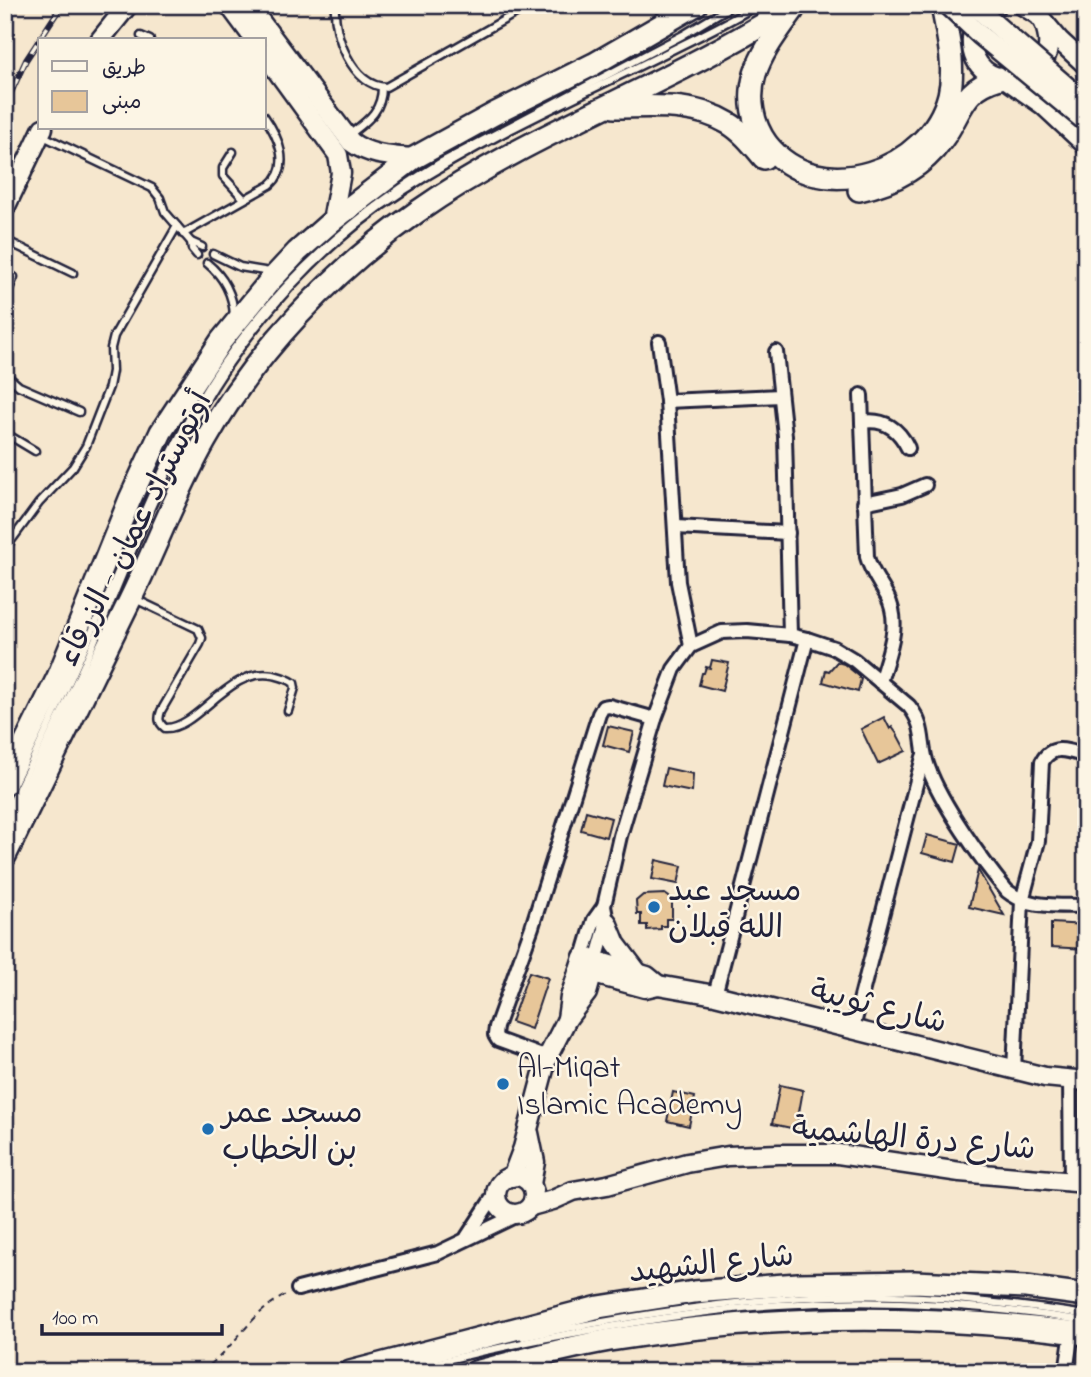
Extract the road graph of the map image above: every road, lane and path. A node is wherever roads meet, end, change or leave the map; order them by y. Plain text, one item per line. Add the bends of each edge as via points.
1 (128, 5) edge
2 (229, 5) edge
3 (248, 5) edge
4 (335, 5) edge
5 (530, 5) edge
6 (696, 5) edge
7 (733, 5) edge
8 (757, 5) edge
9 (795, 5) edge
10 (942, 5) edge
11 (948, 5) edge
12 (1022, 5) edge
13 (987, 6) edge
14 (663, 14) edge
15 (1039, 14) edge
16 (141, 36) dead end
17 (102, 38) edge
18 (146, 38) edge
19 (254, 38) edge
20 (266, 56) edge
21 (1086, 65) edge
22 (1003, 79) junction
23 (382, 88) junction
24 (1086, 103) edge
25 (608, 107) junction
26 (266, 120) edge
27 (1086, 122) edge
28 (41, 131) edge
29 (346, 137) junction
30 (1086, 145) edge
31 (233, 152) dead end
32 (414, 158) junction
33 (244, 199) junction
34 (5, 208) edge
35 (332, 221) junction
36 (177, 226) junction
37 (183, 234) junction
38 (5, 240) edge
39 (191, 242) junction
40 (202, 247) dead end
41 (214, 254) dead end
42 (197, 255) dead end
43 (207, 263) dead end
44 (279, 272) junction
45 (73, 273) dead end
46 (14, 277) dead end
47 (5, 299) edge
48 (234, 324) junction
49 (659, 342) dead end
50 (776, 352) dead end
51 (5, 374) edge
52 (861, 395) dead end
53 (780, 396) junction
54 (667, 401) junction
55 (79, 412) dead end
56 (862, 422) junction
57 (5, 433) edge
58 (908, 449) dead end
59 (35, 451) dead end
60 (925, 485) dead end
61 (864, 503) junction
62 (676, 527) junction
63 (788, 533) junction
64 (5, 549) edge
65 (132, 597) junction
66 (790, 635) junction
67 (807, 639) junction
68 (691, 646) junction
69 (880, 681) junction
70 (288, 711) dead end
71 (655, 719) junction
72 (924, 753) junction
73 (1086, 756) edge
74 (5, 784) edge
75 (5, 816) edge
76 (5, 828) edge
77 (5, 856) edge
78 (1022, 901) junction
79 (1086, 906) edge
80 (606, 914) junction
81 (588, 966) junction
82 (638, 973) junction
83 (658, 985) junction
84 (715, 995) junction
85 (853, 1028) junction
86 (547, 1058) junction
87 (1014, 1070) junction
88 (1078, 1080) edge
89 (528, 1129) junction
90 (512, 1177) junction
91 (1079, 1182) edge
92 (531, 1185) junction
93 (497, 1191) junction
94 (573, 1191) junction
95 (525, 1210) junction
96 (464, 1241) junction
97 (298, 1289) joint
98 (1086, 1295) edge
99 (1086, 1315) edge
100 (1081, 1329) edge
101 (201, 1372) edge
102 (350, 1372) edge
103 (382, 1372) edge
104 (404, 1372) edge
105 (475, 1372) edge
106 (1066, 1372) edge

1 - 17 street
2 - 19 street
3 - 29 street
4 - 23 lane via 338,31 349,58 368,81
5 - 23 lane
6 - 14 highway, أوتوستراد عمان - الزرقاء
7 - 75 lane via 402,186 348,226 288,283 214,377 161,470 70,681
8 - 76 lane via 413,185 351,231 292,286 236,354 183,440 89,654
9 - 10 highway via 752,82 754,118 764,139 788,163 818,176 854,178 878,170 917,146 941,116 950,93 951,57
9 - 25 highway, أوتوستراد عمان - الزرقاء
11 - 27 street, bridge
12 - 15 street
13 - 22 street via 972,32 973,52 983,68
13 - 24 street, bridge
14 - 32 highway, أوتوستراد عمان - الزرقاء via 594,64
15 - 21 street
15 - 22 street via 1048,40 1045,58 1033,72
16 - 18 lane
20 - 35 street via 338,155 341,173
22 - 25 highway via 974,89 943,139 913,168 874,187 839,192 817,190 786,177 740,132 716,117 674,107
22 - 30 street via 1043,105
23 - 29 lane via 375,114
25 - 65 highway, أوتوستراد عمان - الزرقاء via 447,192 378,242 314,300 260,360 219,418 192,465
26 - 33 lane via 278,143 282,165 274,181
28 - 34 street
28 - 36 lane via 146,185 156,192 164,212
29 - 32 street via 370,153
31 - 33 lane via 223,176
32 - 35 highway, أوتوستراد عمان - الزرقاء
33 - 37 lane
35 - 44 highway, أوتوستراد عمان - الزرقاء
36 - 37 lane
36 - 64 lane via 114,336 109,387 86,446
37 - 39 lane
38 - 45 lane
39 - 40 lane
39 - 42 lane
41 - 44 lane via 249,270
43 - 48 lane via 229,290
44 - 48 highway, أوتوستراد عمان - الزرقاء
46 - 47 lane
48 - 74 highway, أوتوستراد عمان - الزرقاء via 180,400 145,465 58,677
49 - 54 street
50 - 53 street
51 - 55 lane via 19,386
52 - 56 street
53 - 54 street
53 - 63 street
54 - 62 street
56 - 58 street via 890,426
56 - 61 street
57 - 59 lane
60 - 61 street
61 - 69 street via 867,557 894,615
62 - 63 street
62 - 68 street via 678,582
63 - 66 street
65 - 70 lane via 201,633 200,643 161,711 160,723 165,727 177,726 230,687 260,673 293,683
65 - 77 highway, أوتوستراد عمان - الزرقاء
66 - 67 street
66 - 68 street via 722,632
67 - 69 street via 845,654
67 - 84 street
68 - 71 street via 674,669
69 - 72 street via 916,715
71 - 80 street via 620,836
71 - 86 street via 609,706 599,714 496,1027 498,1040
72 - 78 street via 949,808 995,876
72 - 85 street
73 - 78 street via 1061,749 1049,752 1042,762 1038,841
78 - 79 street
78 - 87 street
80 - 81 street
80 - 82 street via 623,954
81 - 82 street, شارع ثويبة
81 - 83 street, شارع ثويبة via 645,988
81 - 86 street via 582,1002 567,1019
82 - 83 street, شارع ثويبة
83 - 84 street, شارع ثويبة
84 - 85 street, شارع ثويبة
85 - 87 street, شارع ثويبة
86 - 89 street
87 - 88 street, شارع ثويبة
88 - 91 street
89 - 90 street
89 - 92 street via 535,1162
90 - 92 street
90 - 93 street
91 - 94 street, شارع درة الهاشمية via 971,1174 812,1153 707,1159
92 - 94 street, شارع درة الهاشمية
92 - 95 street via 534,1196
93 - 95 street via 504,1210
93 - 96 street
94 - 95 street, شارع درة الهاشمية
95 - 96 street
96 - 97 street via 438,1253
97 - 101 path via 264,1307
98 - 102 highway, شارع الشهيد via 914,1282 694,1292 599,1307
99 - 103 lane via 904,1297 778,1299 568,1328
100 - 104 lane via 1009,1311 903,1303 779,1305 563,1335
100 - 105 highway, شارع الشهيد via 963,1321 762,1322 607,1341
100 - 106 street

